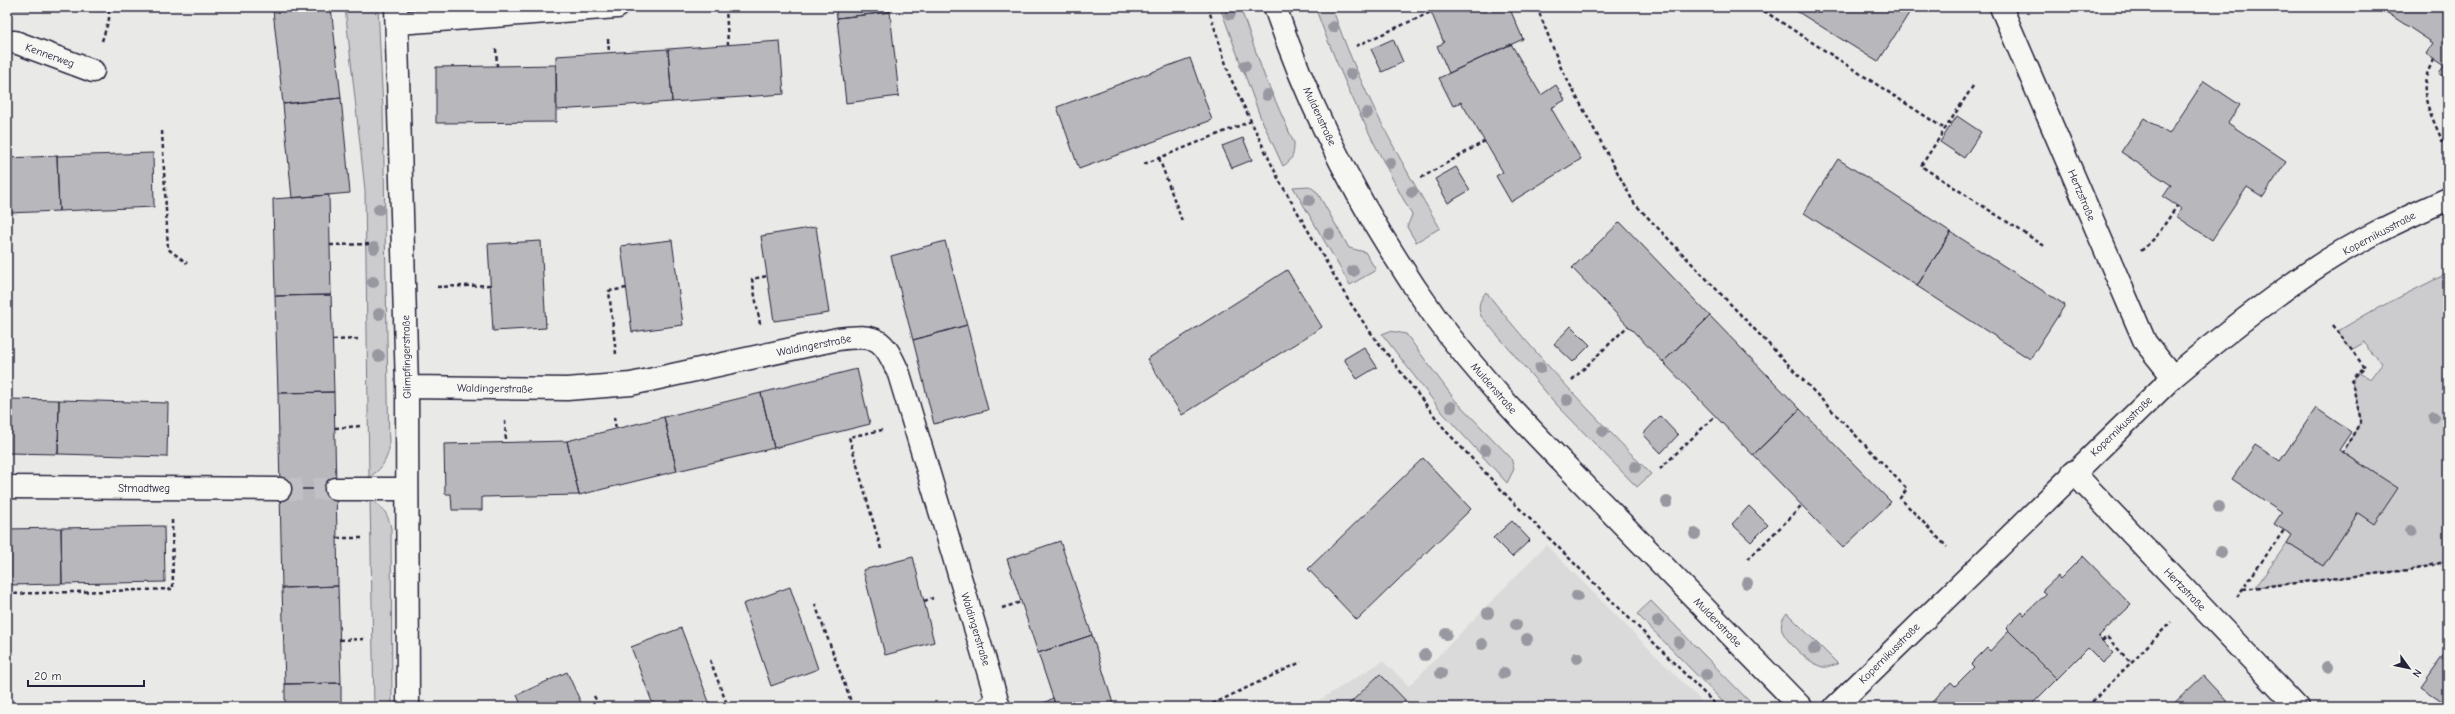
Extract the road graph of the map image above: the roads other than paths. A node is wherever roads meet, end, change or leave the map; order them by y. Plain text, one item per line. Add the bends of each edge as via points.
1 (617, 7) edge
2 (1275, 7) edge
3 (2001, 7) edge
4 (397, 15) edge
5 (7, 42) edge
6 (93, 70) dead end
7 (2448, 199) edge
8 (2173, 377) junction
9 (407, 387) junction
10 (2073, 472) junction
11 (7, 487) edge
12 (280, 489) tunnel mouth
13 (336, 489) tunnel mouth
14 (406, 489) junction
15 (408, 707) edge
16 (989, 707) edge
17 (1800, 707) edge
18 (1835, 707) edge
19 (2297, 707) edge

1 - 4 street
2 - 17 street, Muldenstraße via 1300,73 1336,150 1387,244 1437,319 1488,382 1546,445
3 - 8 street, Hertzstraße via 2145,342
4 - 9 street, Glimpfingerstraße
5 - 6 street, Kennerweg via 15,42
7 - 8 street, Kopernikusstraße via 2390,225 2309,272 2233,327
8 - 10 street, Kopernikusstraße
9 - 14 street, Glimpfingerstraße
9 - 16 street, Waldingerstraße via 567,389 631,384 859,336 876,338 889,351 914,422 998,704
10 - 18 street, Kopernikusstraße
10 - 19 street, Hertzstraße
11 - 12 street, Strnadtweg
13 - 14 street
14 - 15 street, Glimpfingerstraße

